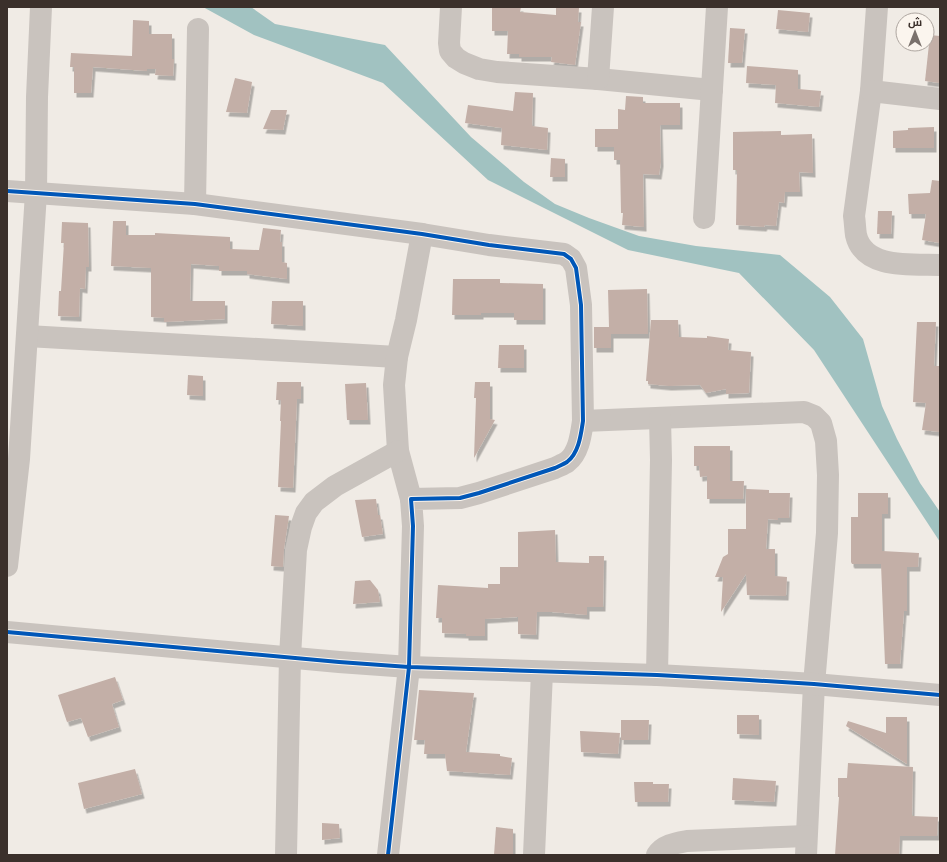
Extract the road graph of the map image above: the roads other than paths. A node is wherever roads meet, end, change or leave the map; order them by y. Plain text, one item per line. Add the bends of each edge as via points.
1 (41, 7) edge
2 (451, 7) edge
3 (603, 7) edge
4 (717, 7) edge
5 (877, 7) edge
6 (198, 29) dead end
7 (598, 79) junction
8 (712, 90) junction
9 (871, 91) junction
10 (940, 99) edge
11 (7, 191) edge
12 (36, 193) junction
13 (195, 204) junction
14 (704, 218) dead end
15 (422, 234) junction
16 (940, 265) edge
17 (27, 336) junction
18 (397, 357) junction
19 (660, 418) junction
20 (583, 421) junction
21 (398, 451) junction
22 (13, 458) edge
23 (411, 499) junction
24 (7, 566) edge
25 (7, 632) edge
26 (290, 657) junction
27 (409, 667) junction
28 (542, 672) junction
29 (658, 675) junction
30 (814, 684) junction
31 (940, 695) edge
32 (806, 846) edge
33 (286, 855) edge
34 (388, 855) edge
35 (534, 855) edge
36 (657, 855) edge

1 - 12 street
2 - 7 street via 450,50 464,63 497,72
3 - 7 street
4 - 8 street
5 - 9 street
6 - 13 street
7 - 8 street
8 - 14 street
9 - 10 street
9 - 16 street via 854,216 856,236 864,250 873,257 889,263
11 - 12 street
12 - 13 street
12 - 17 street
13 - 15 street
15 - 18 street
15 - 20 street via 554,252 571,259 576,268 581,305
17 - 18 street
17 - 22 street
18 - 21 street via 394,385
19 - 20 street
19 - 29 street
19 - 30 street via 804,412 814,416 821,423 826,441 828,476 827,532
20 - 23 street via 574,453 567,462 556,468 460,498
21 - 23 street
21 - 26 street via 335,486 314,502 306,513 296,550
22 - 24 street
23 - 27 street via 413,526
25 - 26 street
26 - 27 street
26 - 33 street
27 - 28 street
27 - 34 street
28 - 29 street
28 - 35 street
29 - 30 street
30 - 31 street
30 - 32 street
32 - 36 street via 687,841 671,844

